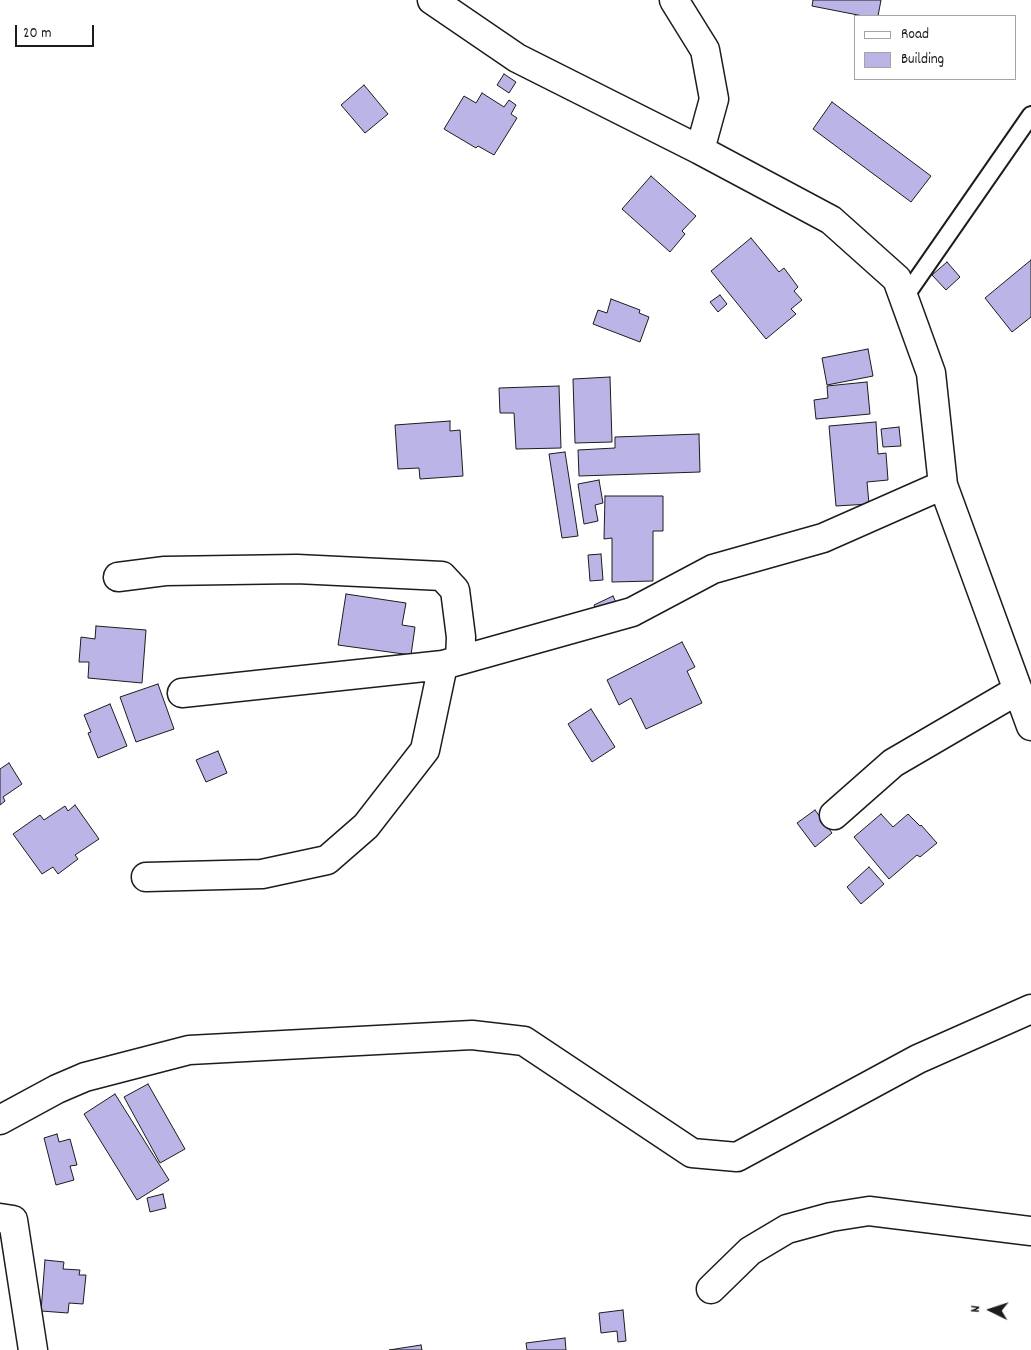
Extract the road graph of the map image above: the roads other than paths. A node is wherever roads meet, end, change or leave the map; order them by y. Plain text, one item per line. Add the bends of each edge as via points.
1 (432, 0) edge
2 (674, 0) edge
3 (1031, 114) edge
4 (700, 150) junction
5 (904, 298) junction
6 (943, 484) junction
7 (118, 578) dead end
8 (452, 663) junction
9 (1018, 690) junction
10 (182, 693) dead end
11 (1031, 726) edge
12 (834, 815) dead end
13 (146, 877) dead end
14 (1031, 1009) edge
15 (0, 1120) edge
16 (0, 1218) edge
17 (1031, 1231) edge
18 (711, 1289) dead end
19 (33, 1350) edge

1 - 4 street via 517,58
2 - 4 street via 705,50 714,99
3 - 5 lane
4 - 5 street via 831,220 897,279
5 - 6 street via 931,373
6 - 8 street via 823,538 713,568 632,612
6 - 9 street
7 - 8 street via 165,571 297,569 442,576 455,590 461,637
8 - 10 street
8 - 13 street via 425,750 366,826 327,860 262,874
9 - 11 street
9 - 12 street via 894,762
14 - 15 street via 918,1059 737,1157 692,1153 524,1040 472,1035 189,1050 85,1076
16 - 19 street via 13,1220
17 - 18 street via 869,1211 831,1216 787,1229 750,1251

